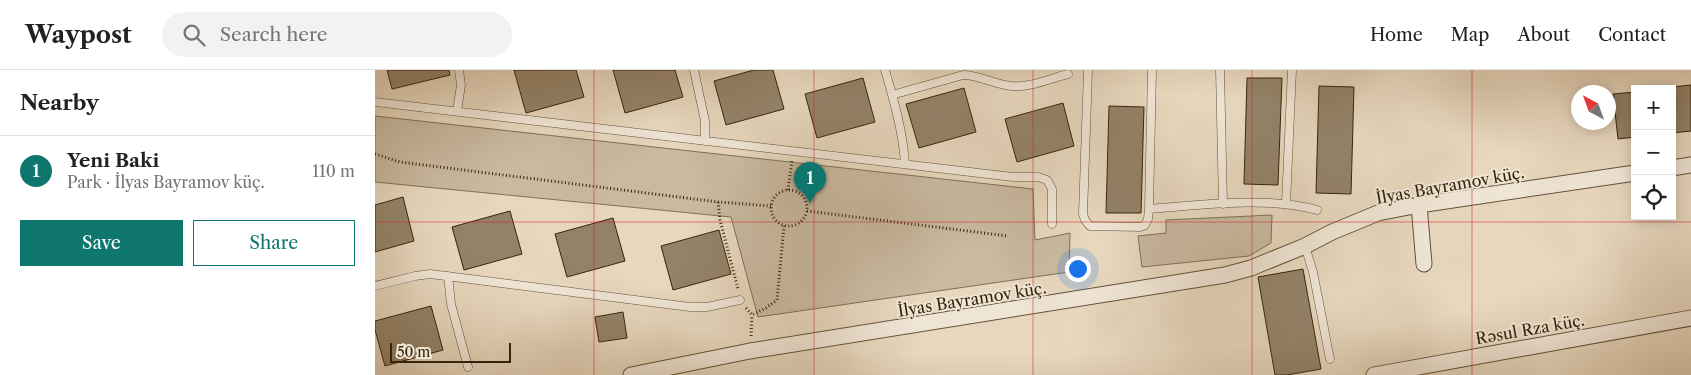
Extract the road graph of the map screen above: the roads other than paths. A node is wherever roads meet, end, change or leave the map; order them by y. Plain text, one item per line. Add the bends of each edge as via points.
1 (459, 70) edge
2 (694, 70) edge
3 (885, 70) edge
4 (1088, 70) edge
5 (1152, 70) edge
6 (1220, 70) edge
7 (1292, 70) edge
8 (1068, 74) dead end
9 (892, 95) junction
10 (375, 102) edge
11 (457, 111) junction
12 (705, 141) junction
13 (905, 164) junction
14 (1691, 165) edge
15 (1676, 167) edge
16 (1631, 174) edge
17 (1223, 204) junction
18 (1286, 204) junction
19 (1419, 205) junction
20 (1149, 208) junction
21 (1317, 210) dead end
22 (1052, 224) dead end
23 (1305, 246) junction
24 (1425, 264) dead end
25 (447, 276) junction
26 (375, 286) edge
27 (740, 300) road end
28 (1691, 318) edge
29 (1330, 359) dead end
30 (468, 368) dead end
31 (653, 373) edge
32 (631, 375) edge
33 (1374, 375) edge

1 - 11 lane via 461,85
2 - 12 lane via 705,121
3 - 9 lane
4 - 20 lane via 1085,220 1090,226 1140,227 1148,219
5 - 20 lane
6 - 17 lane
7 - 18 lane
8 - 9 lane via 1021,86 963,75
9 - 13 lane via 904,142
10 - 11 lane
11 - 12 lane
12 - 13 lane
13 - 22 lane via 1047,180 1052,189
14 - 15 street
16 - 19 street, İlyas Bayramov küç.
17 - 18 lane
17 - 20 lane
18 - 21 lane
19 - 23 street, İlyas Bayramov küç. via 1378,213
19 - 24 street
23 - 29 lane
23 - 31 street, İlyas Bayramov küç. via 1225,276 750,351
25 - 26 lane via 415,276
25 - 27 lane via 690,307
25 - 30 lane
28 - 33 street, Rəsul Rza küç.
31 - 32 street, İlyas Bayramov küç.

